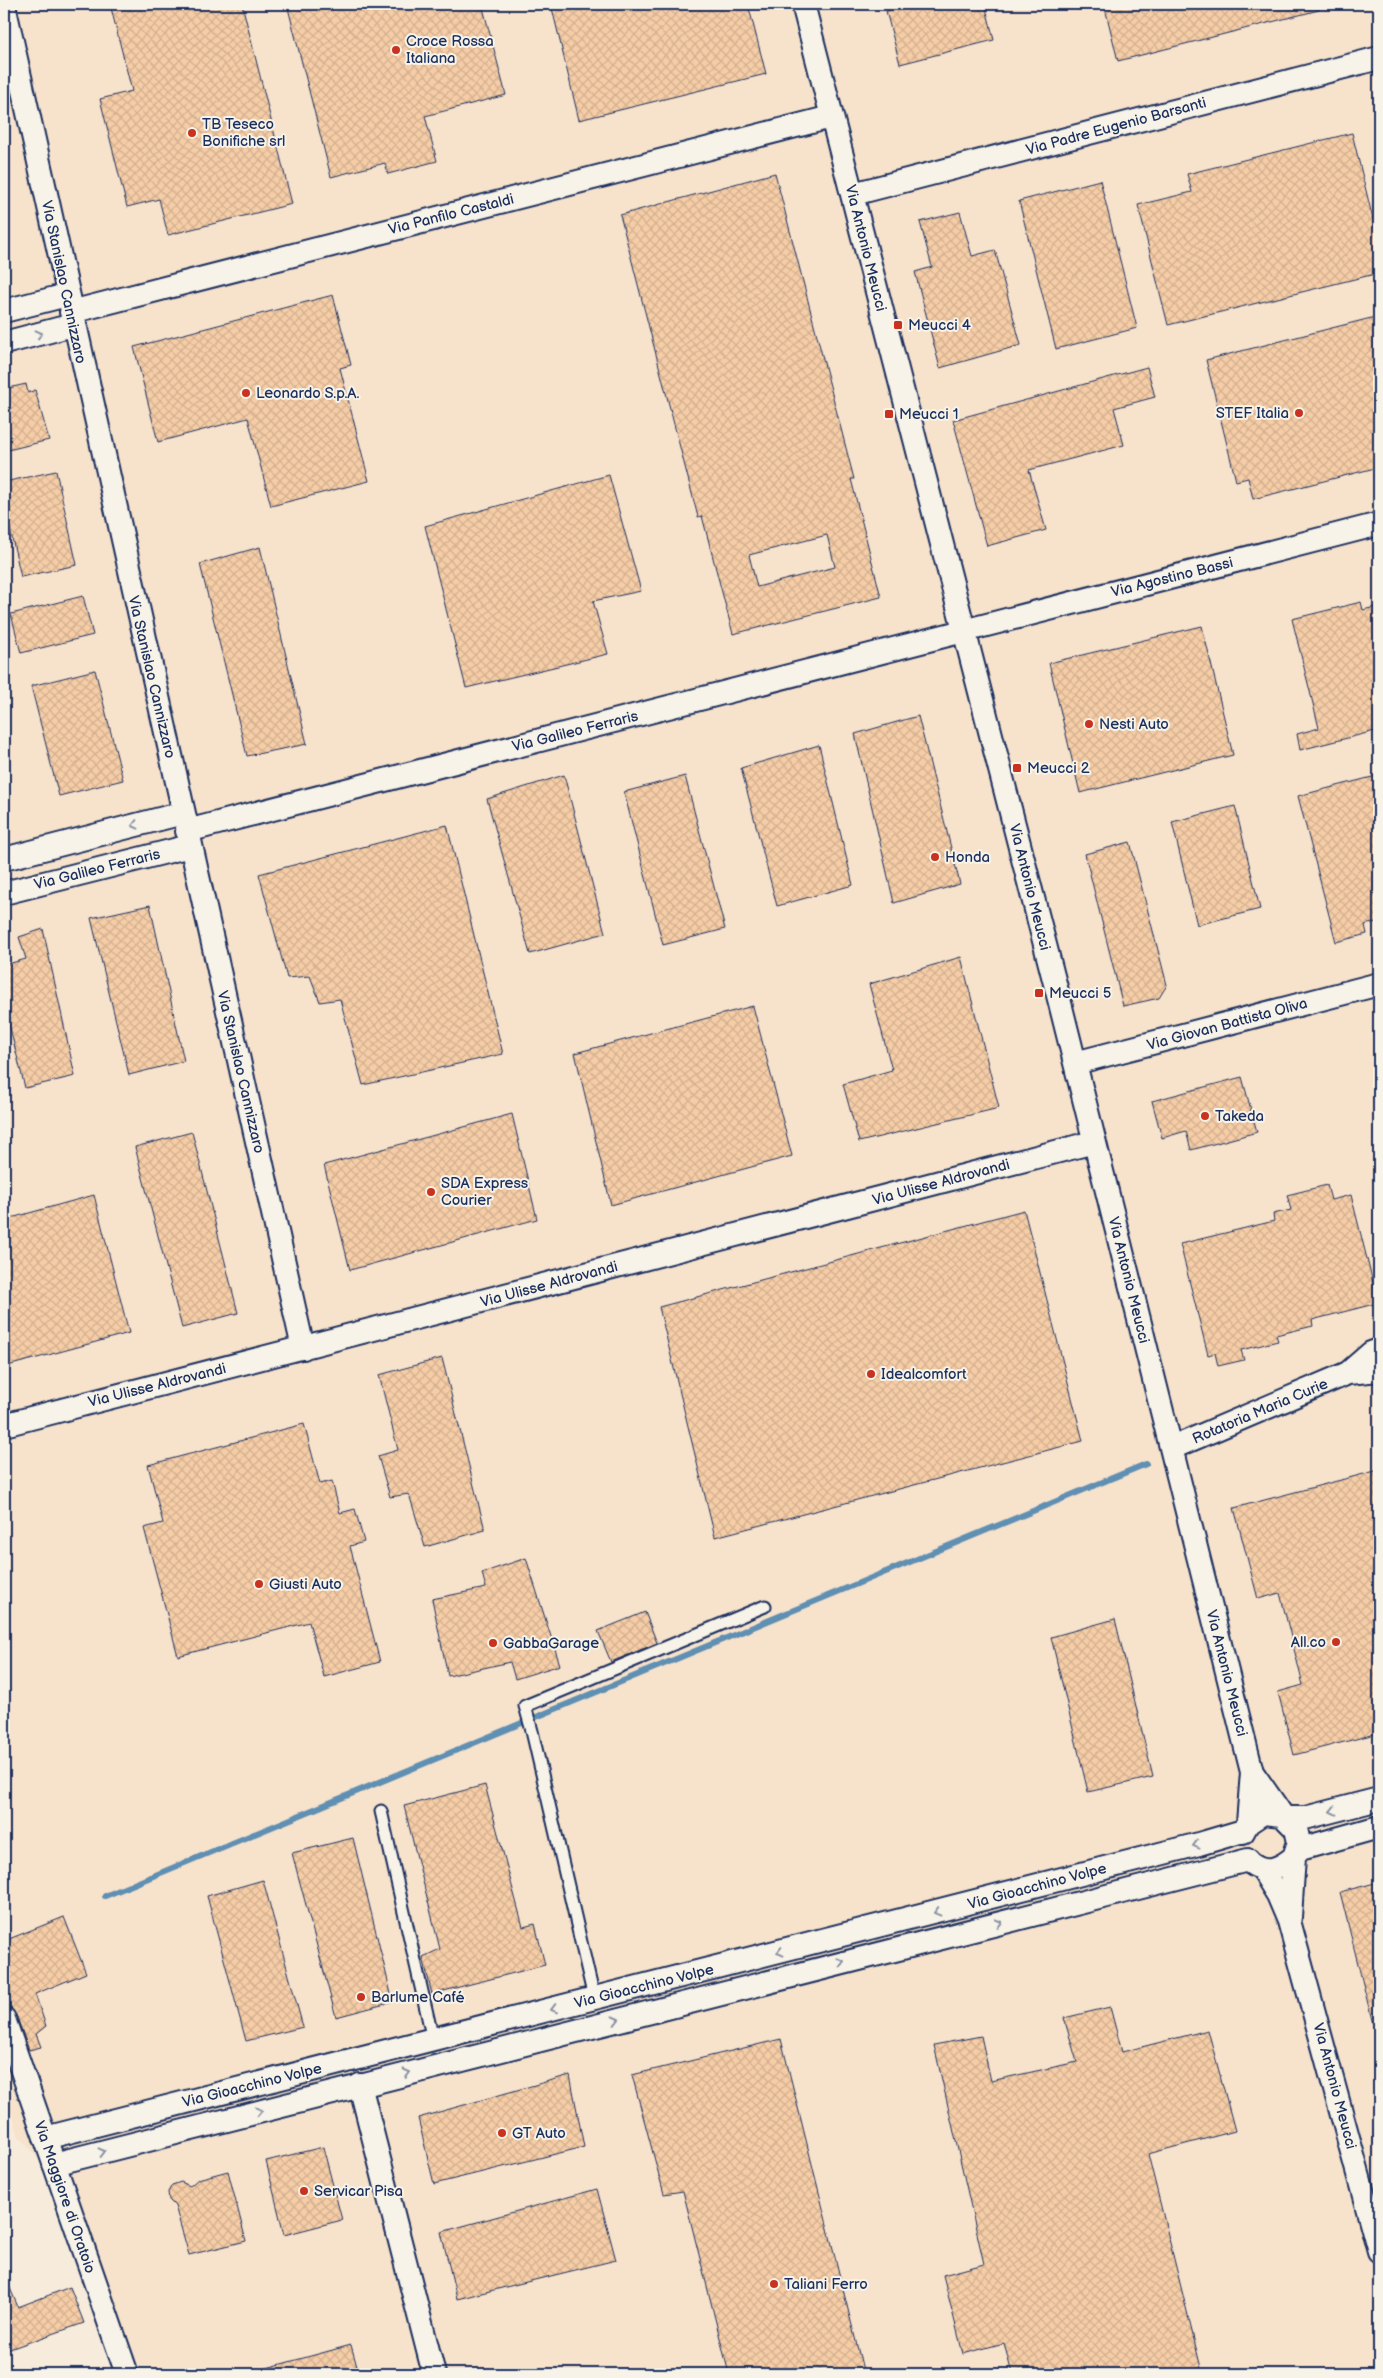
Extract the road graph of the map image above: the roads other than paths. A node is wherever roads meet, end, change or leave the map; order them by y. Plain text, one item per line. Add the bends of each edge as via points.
1 (803, 4) edge
2 (4, 5) edge
3 (1379, 58) edge
4 (831, 116) junction
5 (853, 194) junction
6 (4, 311) edge
7 (70, 311) junction
8 (4, 343) edge
9 (1379, 524) edge
10 (964, 631) junction
11 (187, 830) junction
12 (4, 859) edge
13 (4, 893) edge
14 (1379, 984) edge
15 (1075, 1064) junction
16 (1094, 1142) junction
17 (303, 1348) junction
18 (1379, 1350) edge
19 (1379, 1370) edge
20 (1348, 1374) junction
21 (4, 1425) edge
22 (1172, 1448) junction
23 (765, 1606) dead end
24 (1252, 1772) junction
25 (1379, 1799) edge
26 (381, 1811) dead end
27 (1284, 1816) junction
28 (1379, 1826) edge
29 (1245, 1827) junction
30 (1295, 1853) junction
31 (1255, 1864) junction
32 (1289, 1921) junction
33 (594, 1998) junction
34 (4, 2019) edge
35 (433, 2040) junction
36 (360, 2085) junction
37 (45, 2138) junction
38 (54, 2164) junction
39 (1378, 2238) edge
40 (127, 2374) edge
41 (434, 2374) edge

1 - 4 street, Via Antonio Meucci
2 - 7 street, Via Stanislao Cannizzaro
3 - 5 street, Via Padre Eugenio Barsanti
4 - 5 street, Via Antonio Meucci
4 - 7 street, Via Panfilo Castaldi
5 - 10 street, Via Antonio Meucci
6 - 7 street, Via Panfilo Castaldi
8 -> 7 street, Via Panfilo Castaldi
7 - 11 street, Via Stanislao Cannizzaro
9 - 10 street, Via Agostino Bassi
10 - 11 street, Via Galileo Ferraris
10 - 15 street, Via Antonio Meucci
11 -> 12 street, Via Galileo Ferraris
11 - 13 street, Via Galileo Ferraris
11 - 17 street, Via Stanislao Cannizzaro
14 - 15 street, Via Giovan Battista Oliva
15 - 16 street, Via Antonio Meucci
16 - 17 street, Via Ulisse Aldrovandi
16 - 22 street, Via Antonio Meucci
17 - 21 street, Via Ulisse Aldrovandi
18 - 20 street, Rotatoria Maria Curie
19 - 20 street, Rotatoria Maria Curie
20 - 22 street, Rotatoria Maria Curie
22 - 24 street, Via Antonio Meucci
23 - 33 lane via 525,1706
24 - 27 street, Via Antonio Meucci
24 - 29 street, Via Antonio Meucci
25 -> 27 street via 1304,1818
26 - 35 lane
27 - 29 street via 1263,1813
27 - 30 street, Via Antonio Meucci via 1298,1835
28 - 30 street
29 - 31 street, Via Antonio Meucci via 1242,1849
29 -> 33 street, Via Gioacchino Volpe via 1199,1844
30 - 31 street via 1282,1866
30 - 32 street, Via Antonio Meucci
31 - 32 street, Via Antonio Meucci via 1278,1895
36 -> 31 street, Via Gioacchino Volpe
32 - 39 street, Via Antonio Meucci
33 -> 35 street, Via Gioacchino Volpe
34 - 37 street, Via Maggiore di Oratoio
35 - 37 street, Via Gioacchino Volpe
38 -> 36 street, Via Gioacchino Volpe
36 - 41 street
37 - 38 street, Via Maggiore di Oratoio
38 - 40 street, Via Maggiore di Oratoio

